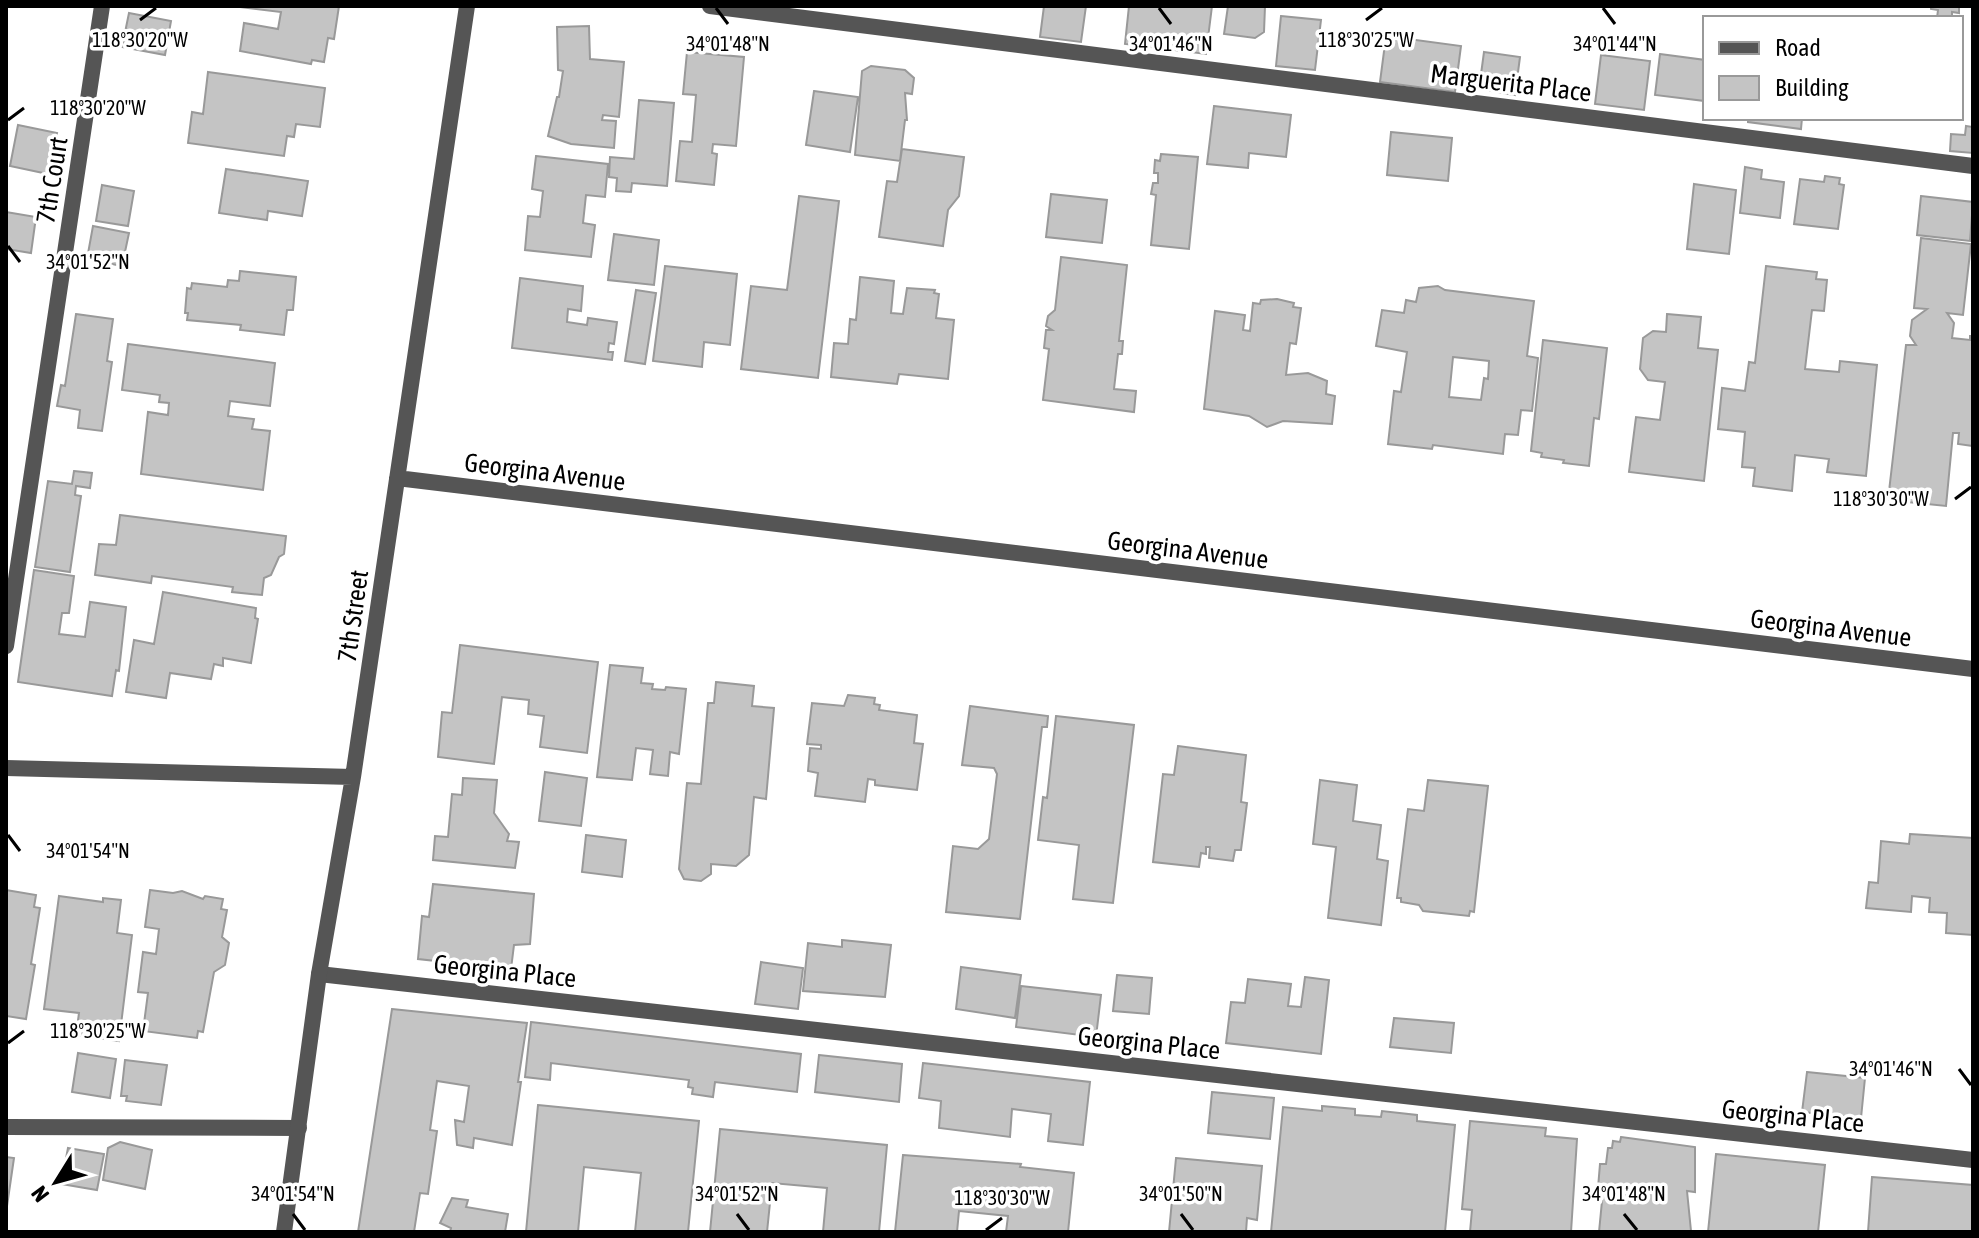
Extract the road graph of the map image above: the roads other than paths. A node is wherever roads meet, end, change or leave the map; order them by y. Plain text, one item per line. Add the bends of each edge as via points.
1 (102, 6) edge
2 (467, 6) edge
3 (710, 6) edge
4 (1973, 166) edge
5 (397, 478) junction
6 (6, 646) edge
7 (1973, 669) edge
8 (6, 768) edge
9 (353, 777) junction
10 (319, 974) junction
11 (6, 1127) edge
12 (299, 1128) junction
13 (1973, 1160) edge
14 (284, 1232) edge

1 - 6 street, 7th Court
2 - 5 street, 7th Street
3 - 4 street, Marguerita Place
5 - 7 street, Georgina Avenue
5 - 9 street, 7th Street
8 - 9 street
9 - 10 street, 7th Street
10 - 12 street, 7th Street
10 - 13 street, Georgina Place
11 - 12 street
12 - 14 street, 7th Street

